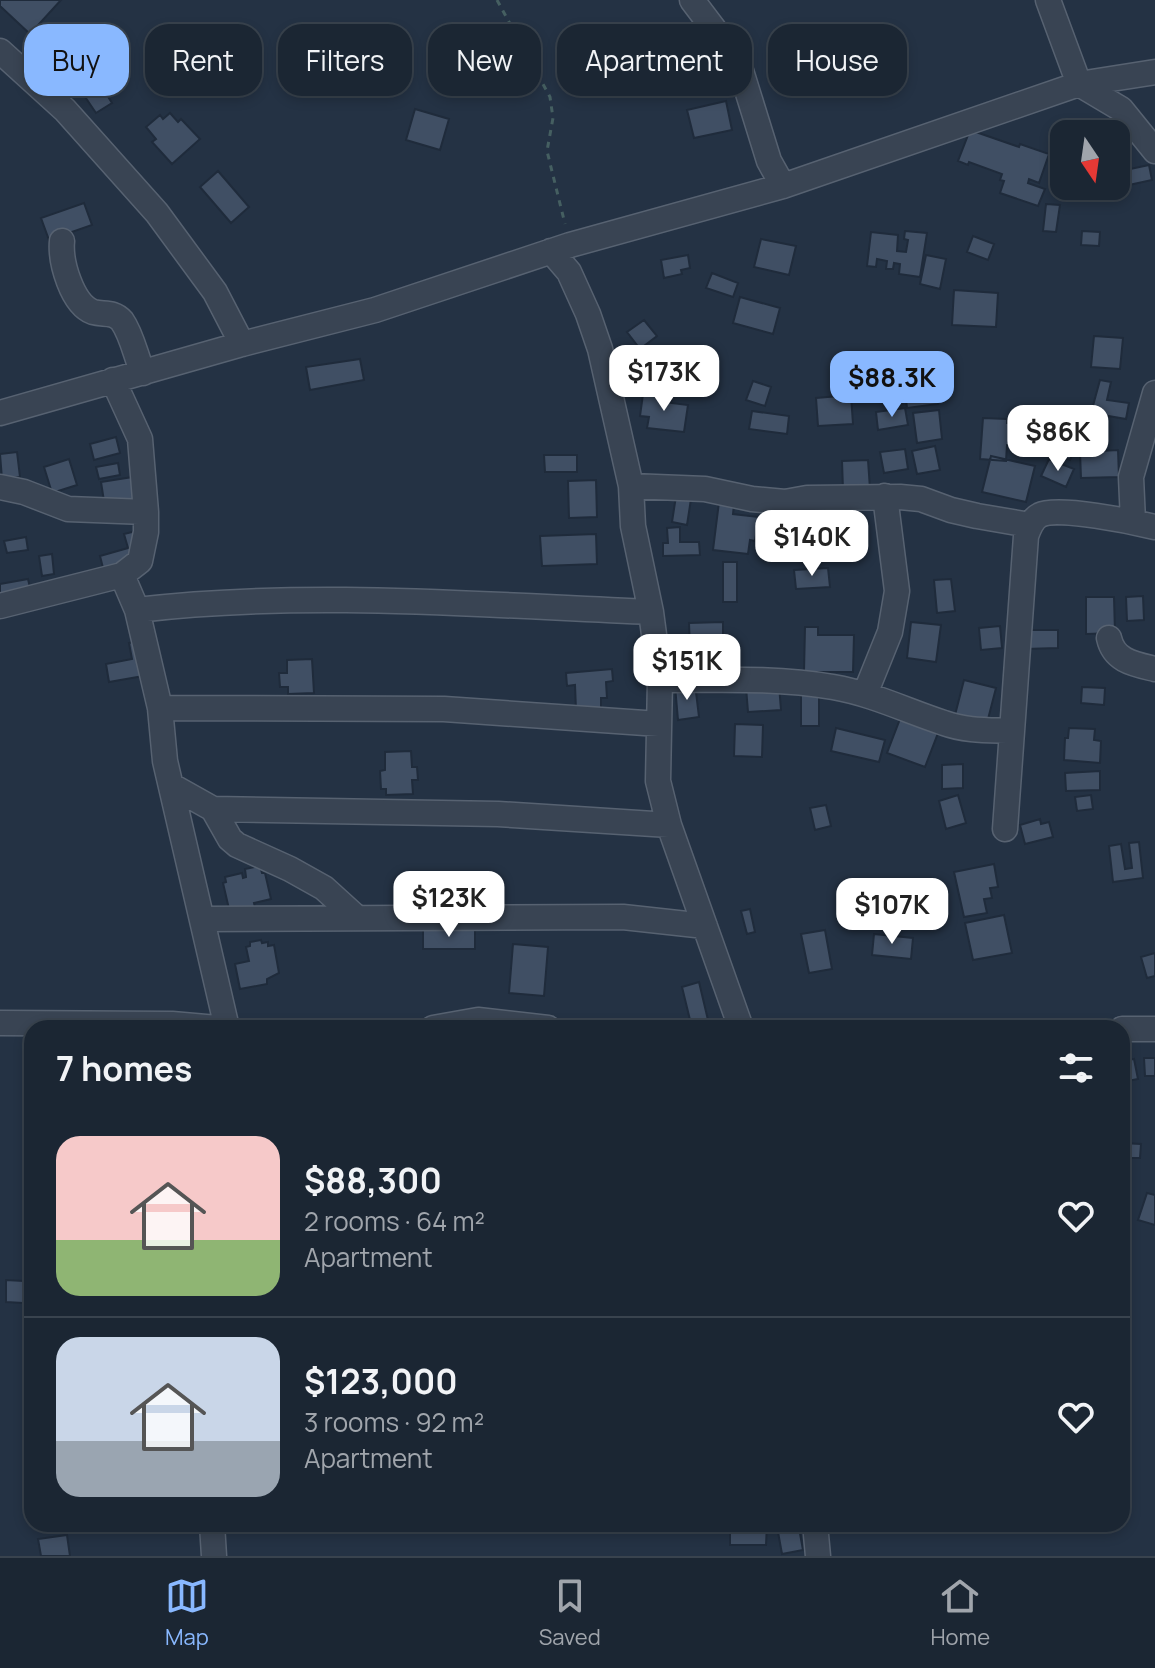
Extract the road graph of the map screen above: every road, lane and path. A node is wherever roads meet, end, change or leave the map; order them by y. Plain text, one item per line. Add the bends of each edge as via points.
1 (497, 0) edge
2 (692, 0) edge
3 (1048, 0) edge
4 (0, 51) edge
5 (1155, 72) edge
6 (1079, 84) junction
7 (1155, 151) edge
8 (783, 186) junction
9 (62, 241) dead end
10 (561, 248) junction
11 (242, 344) junction
12 (143, 373) junction
13 (113, 380) junction
14 (1155, 393) edge
15 (0, 413) edge
16 (631, 486) junction
17 (0, 487) edge
18 (885, 496) junction
19 (146, 512) junction
20 (1144, 524) edge
21 (1030, 525) junction
22 (122, 575) junction
23 (0, 606) edge
24 (137, 610) junction
25 (651, 612) junction
26 (1109, 638) dead end
27 (1155, 669) edge
28 (660, 680) junction
29 (865, 694) junction
30 (160, 708) junction
31 (659, 724) junction
32 (1012, 731) junction
33 (172, 786) junction
34 (213, 809) junction
35 (669, 825) junction
36 (1005, 829) dead end
37 (357, 918) junction
38 (202, 919) junction
39 (705, 926) junction
40 (225, 1020) edge
41 (738, 1020) edge
42 (0, 1023) edge
43 (24, 1023) edge
44 (1130, 1029) edge
45 (1155, 1029) edge
46 (212, 1532) edge
47 (816, 1532) edge
48 (214, 1556) edge
49 (818, 1556) edge

1 - 10 path via 550,97 553,118 547,151
2 - 8 street via 738,61 769,161
3 - 6 street
4 - 11 street via 65,110 157,213 215,292
5 - 6 street
6 - 7 street via 1121,109
6 - 8 street
8 - 10 street
9 - 12 street via 76,295 90,310 122,322
10 - 11 street via 375,310
10 - 16 street via 600,349
11 - 12 street
12 - 13 street
13 - 15 street
13 - 19 street via 140,439
14 - 20 street via 1131,477
16 - 18 street via 705,489 785,502
16 - 25 street via 633,526
17 - 19 street via 68,509
18 - 21 street via 921,499
18 - 29 street via 897,591 890,632
19 - 22 street via 140,561
20 - 21 street via 1051,511
21 - 32 street
22 - 23 street
22 - 24 street
24 - 25 street via 330,599
24 - 30 street
25 - 28 street
26 - 27 street via 1118,657
28 - 29 street via 765,680
28 - 31 street
29 - 32 street via 945,724
30 - 31 street via 431,709
30 - 33 street
31 - 35 street via 658,781
32 - 36 street
33 - 34 street
33 - 38 street
34 - 35 street via 498,814
34 - 37 street via 237,845 324,888
35 - 39 street
37 - 38 street
37 - 39 street via 623,917
38 - 40 street
39 - 41 street
42 - 43 street
44 - 45 street
46 - 48 street
47 - 49 street

